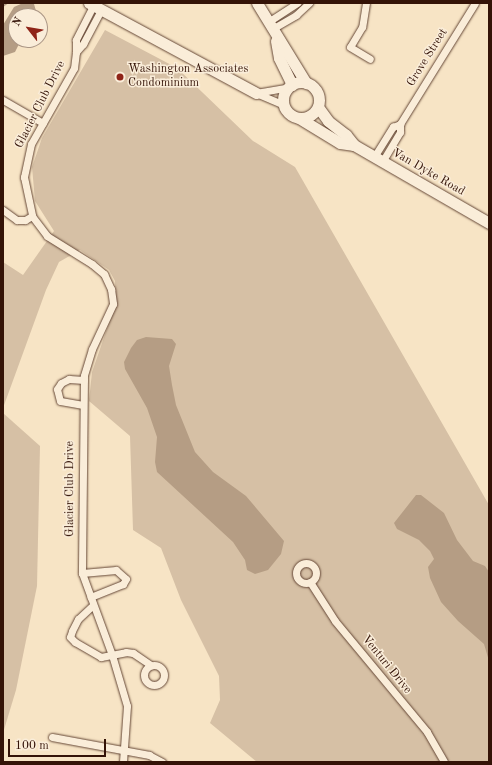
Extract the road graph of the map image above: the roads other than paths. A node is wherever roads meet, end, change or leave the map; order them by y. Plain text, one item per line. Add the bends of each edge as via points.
1 (257, 3) edge
2 (297, 3) edge
3 (309, 3) edge
4 (366, 3) edge
5 (475, 3) edge
6 (94, 6) edge
7 (83, 26) junction
8 (90, 30) junction
9 (272, 30) junction
10 (76, 52) junction
11 (370, 59) dead end
12 (306, 83) junction
13 (291, 86) junction
14 (256, 93) junction
15 (3, 100) edge
16 (284, 105) junction
17 (318, 106) junction
18 (300, 118) junction
19 (43, 123) junction
20 (354, 145) junction
21 (378, 159) junction
22 (3, 210) edge
23 (32, 216) junction
24 (489, 223) edge
25 (84, 380) junction
26 (83, 405) junction
27 (82, 573) junction
28 (310, 582) dead end
29 (90, 597) junction
30 (92, 606) junction
31 (112, 655) junction
32 (151, 665) dead end
33 (52, 737) dead end
34 (125, 750) junction
35 (123, 762) edge
36 (162, 762) edge
37 (444, 762) edge

1 - 9 street
2 - 9 street
3 - 9 street via 296,15
4 - 11 street via 362,27 350,47
5 - 21 street, Grove Street via 400,124 400,132
6 - 7 street, Glacier Club Drive
6 - 8 street, Glacier Club Drive
6 - 14 street
7 - 8 street
7 - 10 street, Glacier Club Drive via 76,40
8 - 10 street, Glacier Club Drive
9 - 12 street
9 - 13 street via 279,58
10 - 19 street, Glacier Club Drive via 74,68
12 - 13 street
12 - 17 street via 316,90
13 - 14 street
13 - 16 street via 284,97
14 - 16 street
15 - 19 street
16 - 18 street via 289,113
17 - 18 street via 310,115
17 - 20 street, Van Dyke Road via 328,121
18 - 20 street, Van Dyke Road via 340,143
19 - 23 street, Glacier Club Drive via 31,144 26,160 26,193
20 - 21 street, Van Dyke Road
21 - 24 street, Van Dyke Road
22 - 23 street via 17,220 25,220
23 - 25 street, Glacier Club Drive via 47,236 104,274 111,289 113,304 92,349
25 - 26 street, Glacier Club Drive
25 - 26 street via 69,379 61,383 57,389 60,401
26 - 27 street, Glacier Club Drive
27 - 29 street, Glacier Club Drive
27 - 29 street via 116,570 126,579 124,584
28 - 37 street, Venturi Drive via 335,621 427,732
29 - 30 street, Glacier Club Drive
30 - 31 street, Glacier Club Drive
30 - 31 street via 78,620 70,638 101,657
31 - 32 street via 133,653
31 - 34 street, Glacier Club Drive via 127,706
33 - 34 street
34 - 35 street, Glacier Club Drive
34 - 36 street

